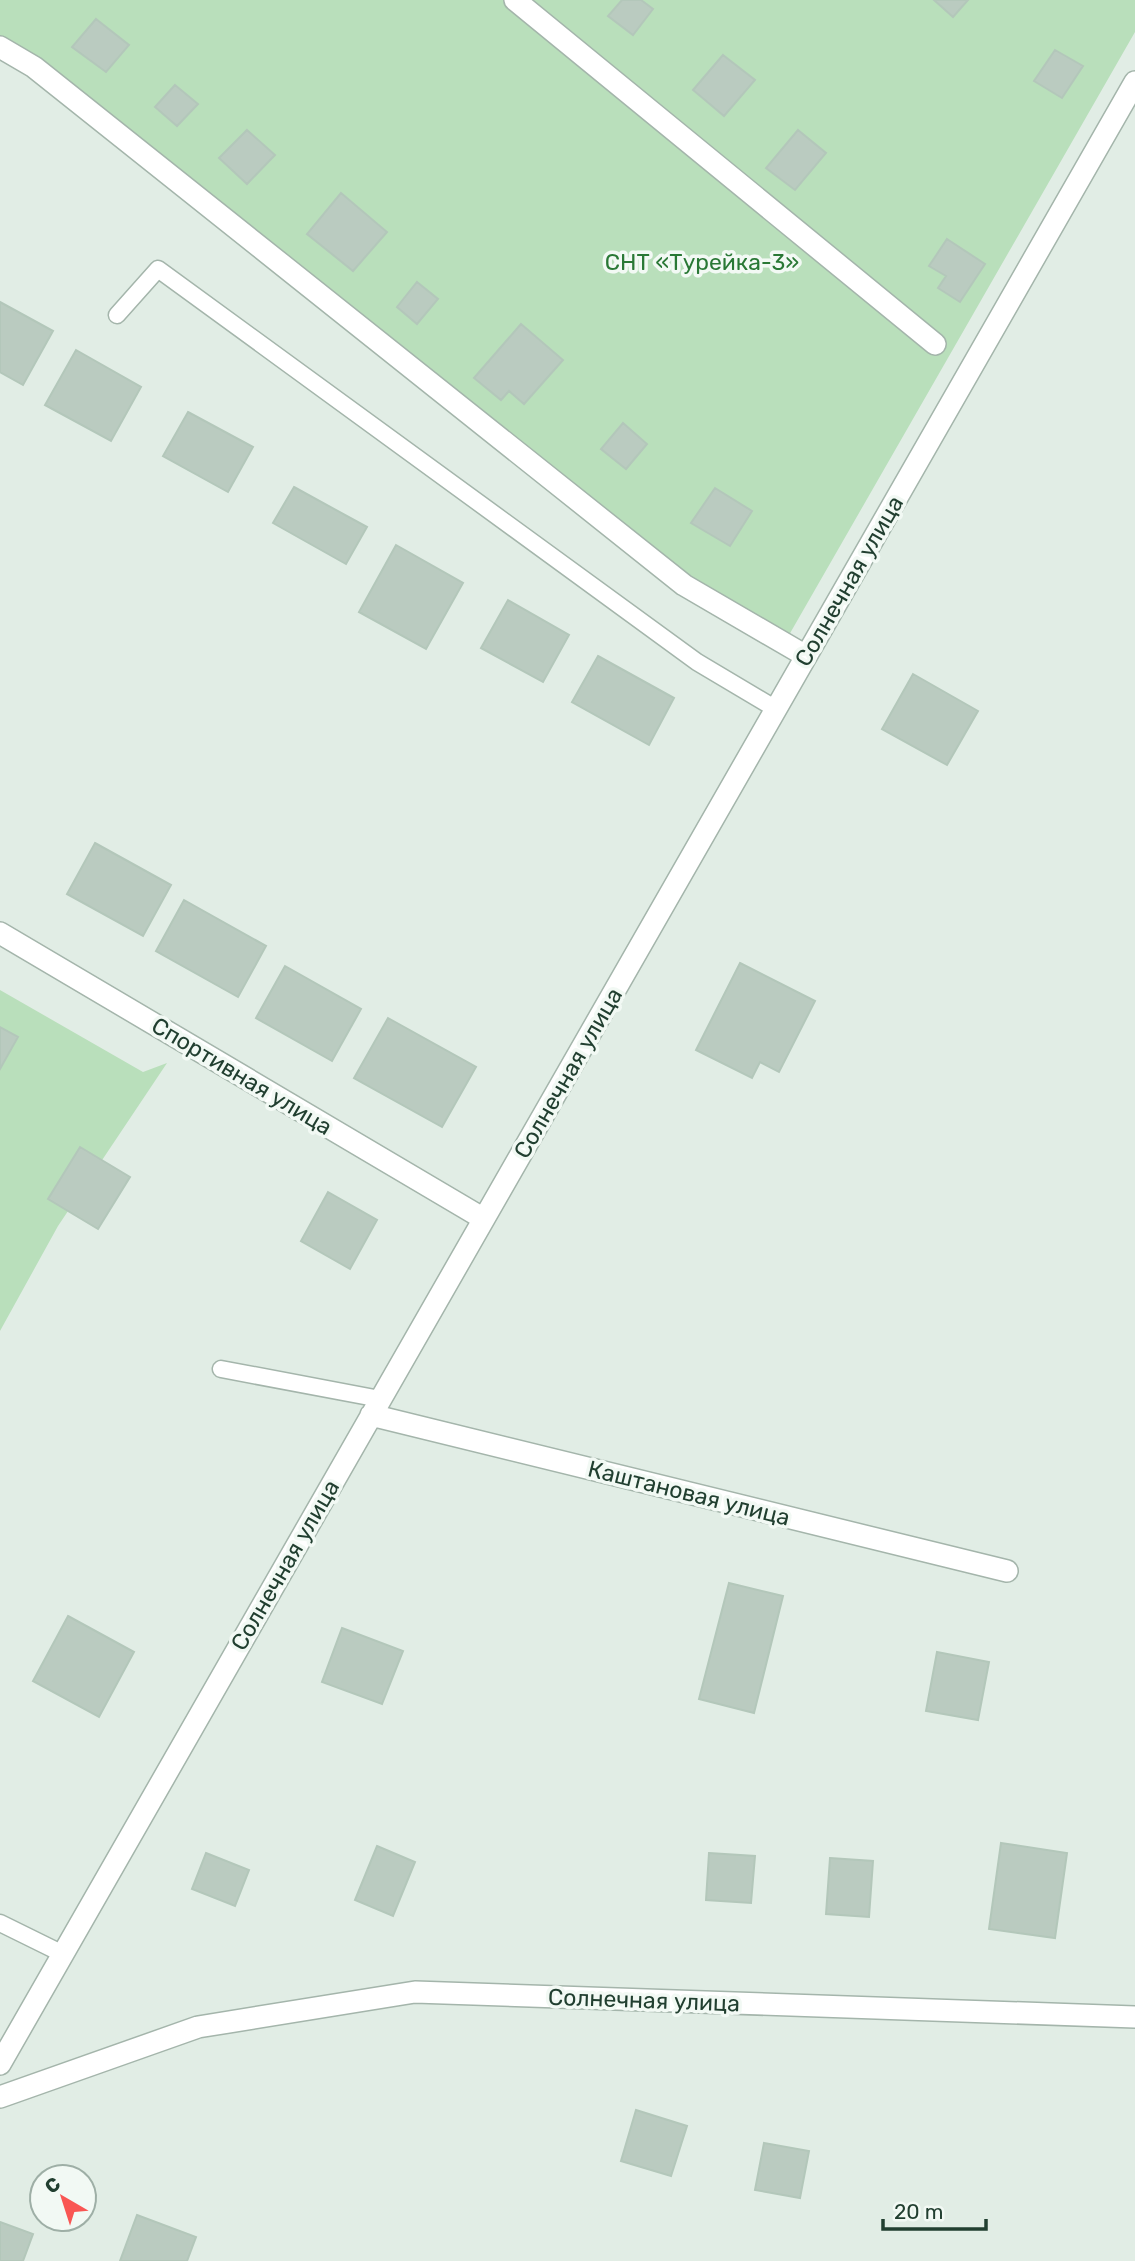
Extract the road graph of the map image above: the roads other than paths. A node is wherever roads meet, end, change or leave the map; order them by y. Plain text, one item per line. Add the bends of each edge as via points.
1 (515, 0) edge
2 (0, 47) edge
3 (1135, 82) edge
4 (117, 315) dead end
5 (935, 344) dead end
6 (806, 656) junction
7 (776, 709) junction
8 (0, 933) edge
9 (484, 1219) junction
10 (221, 1369) dead end
11 (376, 1407) junction
12 (1007, 1571) dead end
13 (0, 1923) edge
14 (62, 1954) junction
15 (1135, 2017) edge
16 (0, 2064) edge
17 (0, 2097) edge

1 - 5 street
2 - 6 street via 34,67 684,584
3 - 6 street, Солнечная улица
4 - 7 lane via 158,269 697,662
6 - 7 street, Солнечная улица
7 - 9 street, Солнечная улица
8 - 9 street, Спортивная улица
9 - 11 street, Солнечная улица
10 - 11 lane
11 - 12 street, Каштановая улица
11 - 14 street, Солнечная улица
13 - 14 lane
14 - 16 street, Солнечная улица
15 - 17 street, Солнечная улица via 415,1992 198,2026

